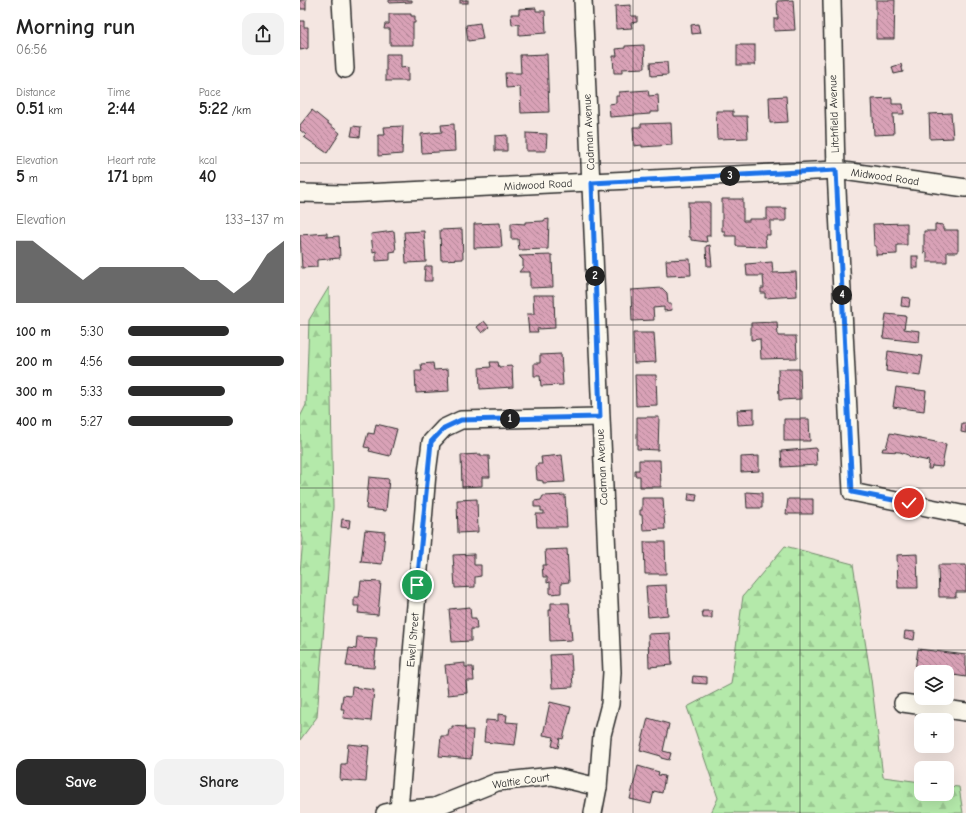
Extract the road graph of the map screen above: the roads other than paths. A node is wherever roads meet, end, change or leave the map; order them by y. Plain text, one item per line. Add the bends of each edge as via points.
1 (341, 0) edge
2 (583, 0) edge
3 (832, 0) edge
4 (344, 69) dead end
5 (836, 170) junction
6 (592, 183) junction
7 (966, 188) edge
8 (300, 193) edge
9 (600, 417) junction
10 (966, 515) edge
11 (903, 703) dead end
12 (966, 712) edge
13 (598, 787) junction
14 (392, 811) edge
15 (593, 813) edge

1 - 4 street
2 - 6 street, Cadman Avenue
3 - 5 street, Litchfield Avenue
5 - 6 street, Midwood Road
5 - 7 street, Midwood Road
5 - 10 street, Litchfield Avenue via 852,492
6 - 8 street, Midwood Road via 344,194
6 - 9 street, Cadman Avenue
9 - 13 street, Cadman Avenue via 612,672 610,704 602,735
9 - 14 street, Ewell Street via 461,420 444,428 431,442
11 - 12 street
13 - 14 street, Waltie Court via 552,776 528,778 497,782 435,808
13 - 15 street, Cadman Avenue

